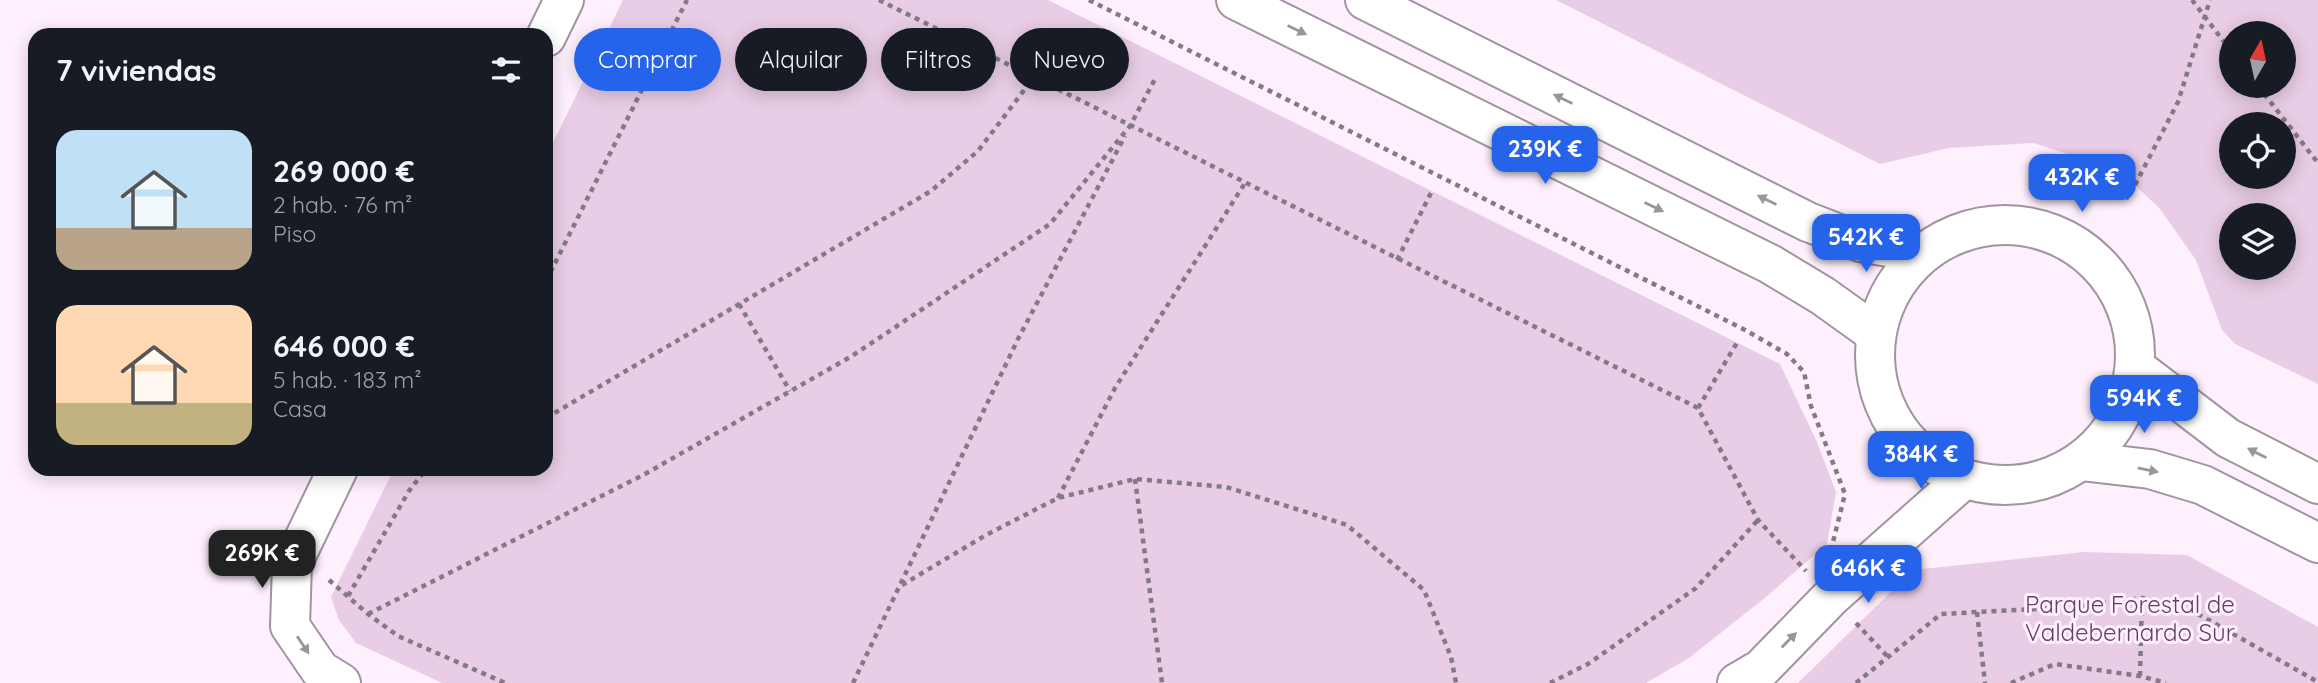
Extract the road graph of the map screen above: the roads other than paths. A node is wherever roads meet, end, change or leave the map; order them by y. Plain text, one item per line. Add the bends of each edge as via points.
1 (564, 0) edge
2 (1236, 0) edge
3 (1364, 0) edge
4 (550, 28) edge
5 (1923, 253) junction
6 (1876, 334) junction
7 (2135, 367) junction
8 (2081, 461) junction
9 (335, 476) edge
10 (1964, 479) junction
11 (2318, 484) edge
12 (2318, 543) edge
13 (341, 683) edge
14 (1737, 683) edge

1 - 4 street
2 -> 6 street via 1770,264
5 -> 3 street via 1860,242 1808,222
5 - 6 street via 1892,289
5 - 7 street via 1954,234 1987,226 2018,225 2069,241 2113,281 2130,316
6 - 10 street via 1877,380 1893,423 1924,457
7 - 8 street via 2123,411 2098,447
11 -> 7 street via 2228,438
8 - 10 street via 2024,484 2004,486
8 -> 12 street via 2150,469 2203,485
9 -> 13 street via 292,564 290,626 320,670
14 -> 10 street via 1761,669 1831,597

